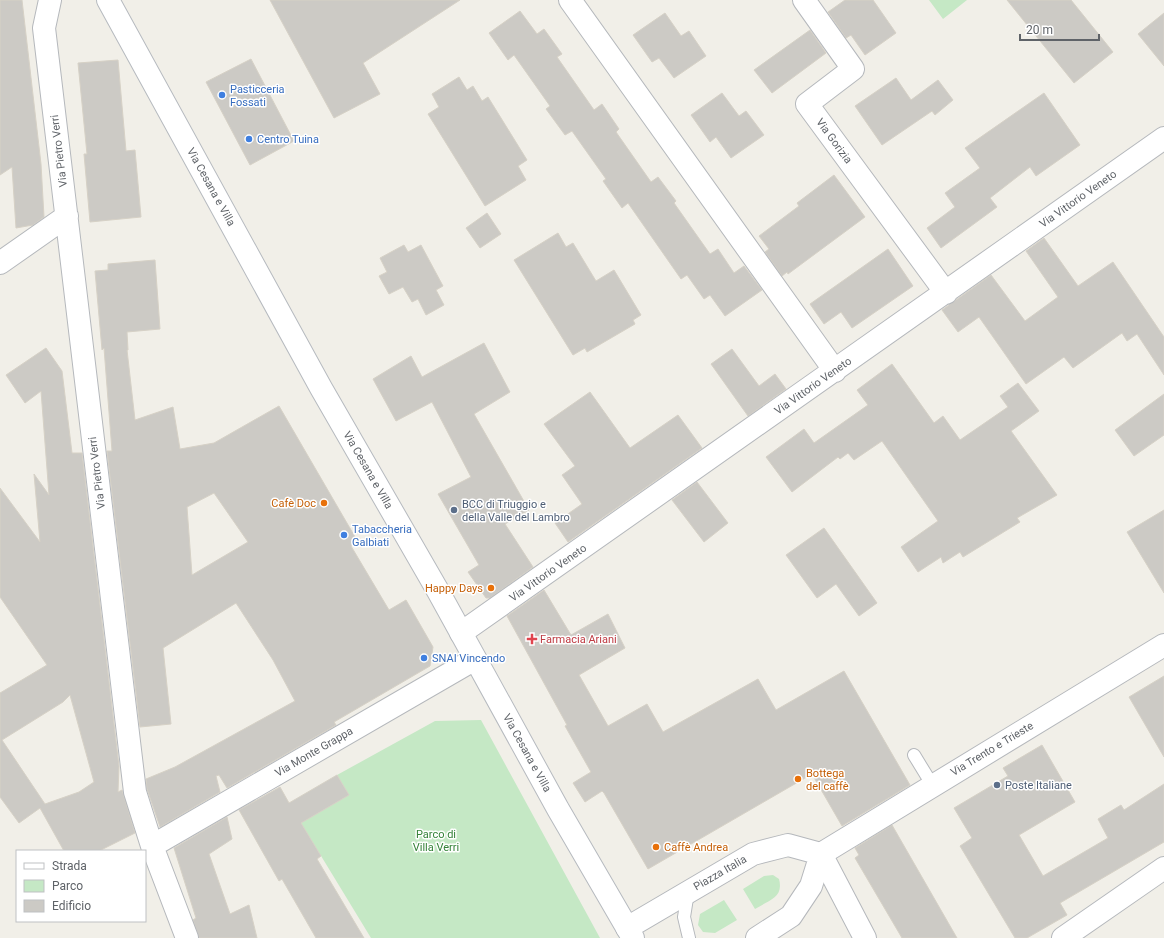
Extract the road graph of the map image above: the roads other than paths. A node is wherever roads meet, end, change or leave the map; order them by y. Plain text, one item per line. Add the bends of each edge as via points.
1 (50, 0) edge
2 (108, 0) edge
3 (570, 0) edge
4 (804, 0) edge
5 (1164, 138) edge
6 (67, 216) junction
7 (0, 263) edge
8 (946, 293) junction
9 (835, 371) junction
10 (461, 633) junction
11 (1164, 645) edge
12 (475, 658) junction
13 (914, 755) dead end
14 (933, 786) junction
15 (152, 846) junction
16 (821, 854) junction
17 (1164, 868) edge
18 (688, 892) junction
19 (630, 933) edge
20 (187, 938) edge
21 (689, 938) edge
22 (757, 938) edge
23 (865, 938) edge
24 (1063, 938) edge

1 - 6 street, Via Pietro Verri via 44,28
2 - 10 street, Via Cesana e Villa via 321,388
3 - 9 street
4 - 8 street, Via Gorizia via 853,69 807,104
5 - 8 street, Via Vittorio Veneto
6 - 7 street
6 - 15 street, Via Pietro Verri via 135,792
8 - 9 street, Via Vittorio Veneto
9 - 10 street, Via Vittorio Veneto
10 - 12 street, Via Cesana e Villa
11 - 14 street, Via Trento e Trieste
12 - 15 street, Via Monte Grappa
12 - 19 street, Via Cesana e Villa
13 - 14 lane
14 - 16 street, Via Trento e Trieste
15 - 20 street, Via Pietro Verri
16 - 18 street, Piazza Italia via 788,845 753,854
16 - 22 street via 811,886 791,916
16 - 23 street
17 - 24 street
18 - 19 street, Piazza Italia
18 - 21 lane via 684,917

